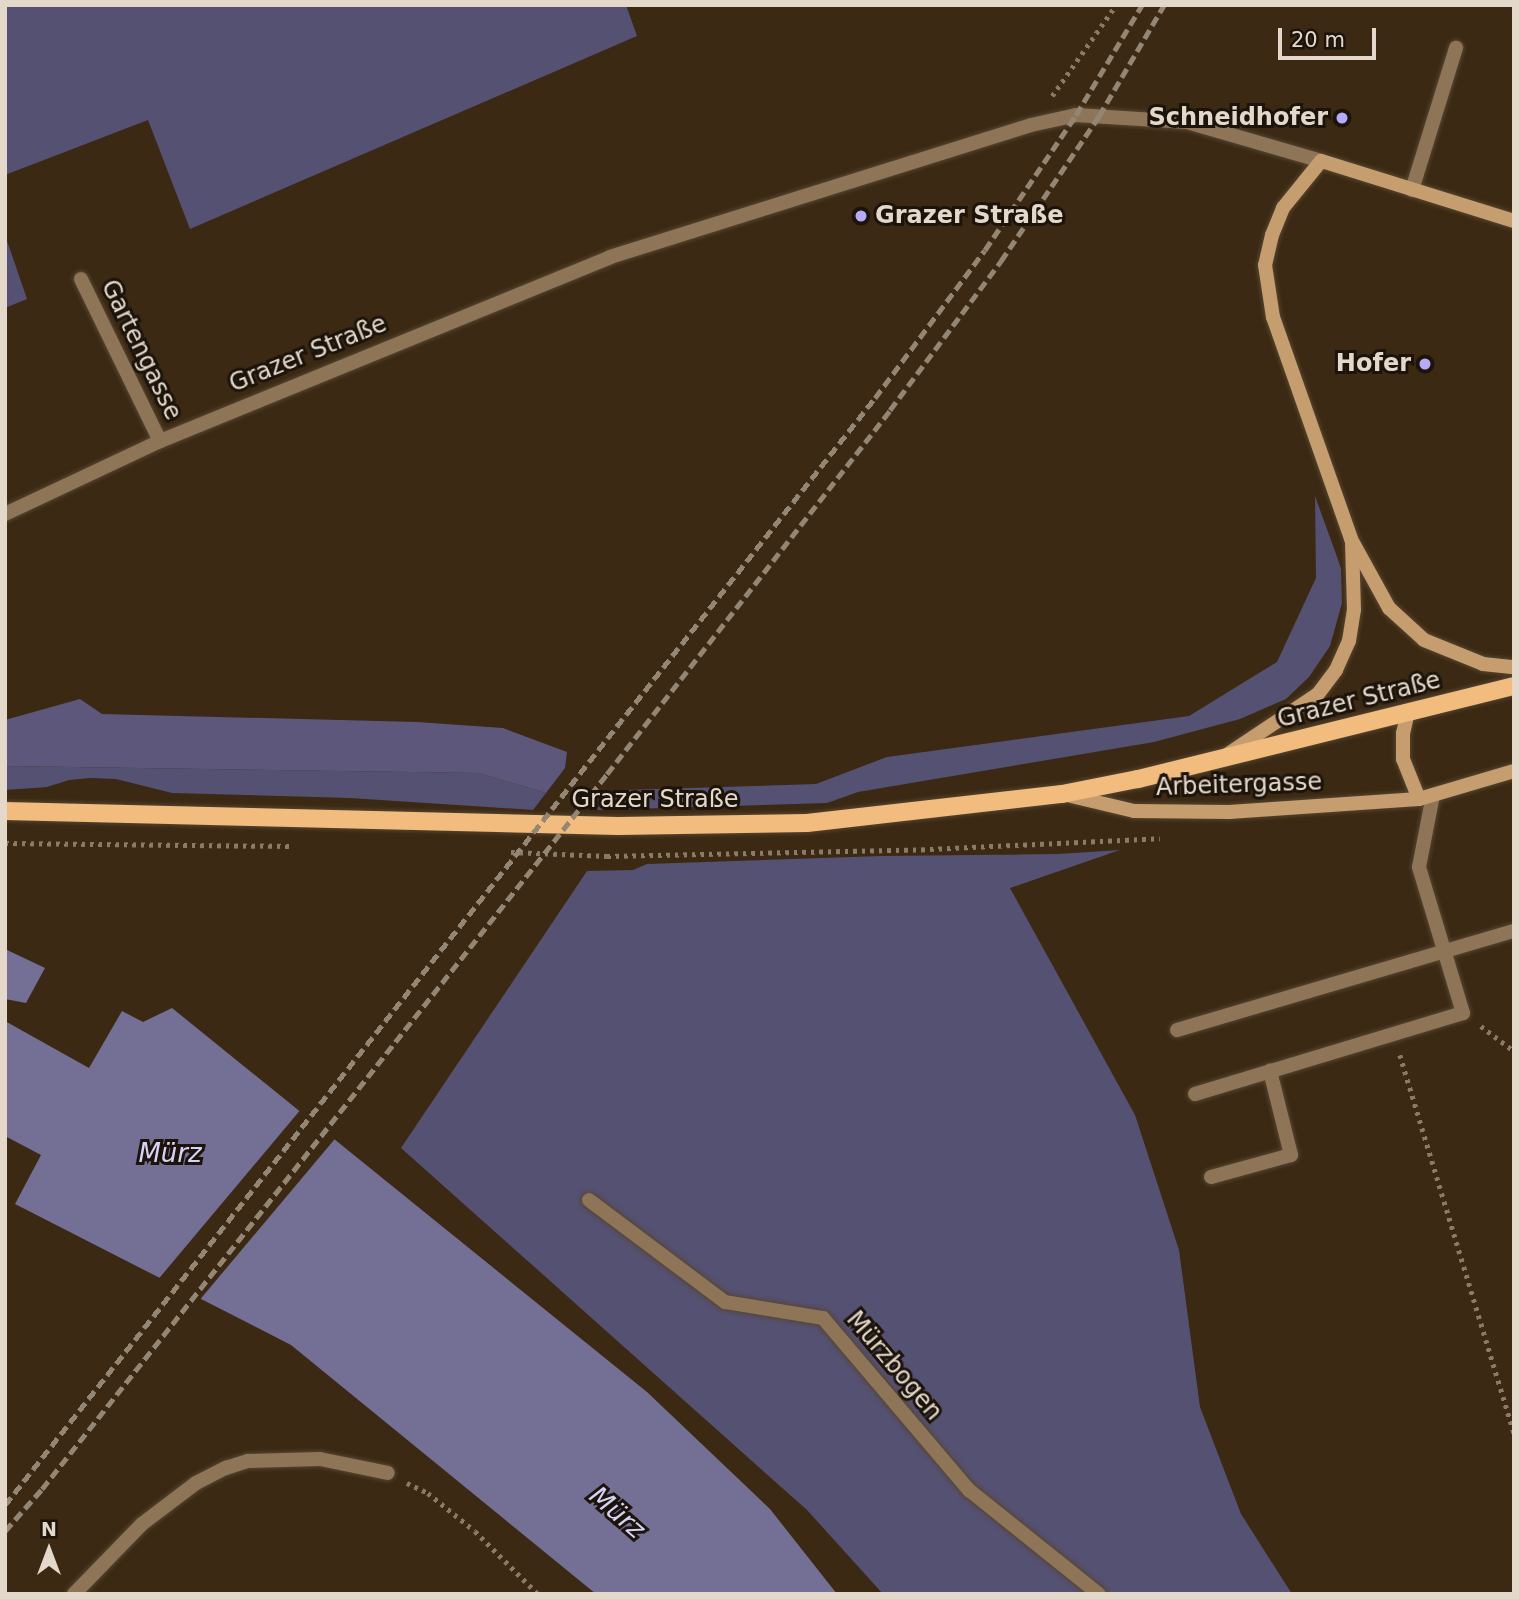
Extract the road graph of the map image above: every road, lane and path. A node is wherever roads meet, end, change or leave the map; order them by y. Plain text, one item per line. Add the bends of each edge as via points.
1 (1116, 5) edge
2 (1455, 48) dead end
3 (1031, 125) junction
4 (1321, 161) junction
5 (1412, 190) junction
6 (1514, 222) edge
7 (80, 279) dead end
8 (160, 441) junction
9 (5, 514) edge
10 (1351, 539) junction
11 (1514, 667) edge
12 (1514, 686) edge
13 (1408, 712) junction
14 (1216, 762) junction
15 (1514, 771) edge
16 (1062, 794) junction
17 (1426, 797) junction
18 (5, 811) edge
19 (1514, 931) edge
20 (1444, 951) junction
21 (1463, 1013) junction
22 (1177, 1030) dead end
23 (1393, 1034) junction
24 (1514, 1051) edge
25 (1269, 1071) junction
26 (1195, 1094) dead end
27 (1211, 1177) dead end
28 (589, 1200) dead end
29 (1514, 1433) edge
30 (388, 1474) joint
31 (74, 1594) edge
32 (538, 1594) edge
33 (1099, 1594) edge

1 - 3 path
2 - 5 street
3 - 4 street, Grazer Straße via 1076,115 1187,122
3 - 8 street, Grazer Straße via 610,257
4 - 5 street, Grazer Straße
4 - 10 street, Grazer Straße via 1283,208 1265,265 1267,292
5 - 6 street, Grazer Straße
7 - 8 street, Gartengasse
8 - 9 street, Grazer Straße
10 - 11 street, Grazer Straße via 1389,608 1423,640 1483,664
10 - 14 street, Grazer Straße via 1354,610 1349,641 1336,670 1318,694
12 - 13 main road, Grazer Straße
13 - 14 main road, Grazer Straße
13 - 17 street via 1403,759
14 - 16 main road, Grazer Straße
15 - 17 street, Arbeitergasse
16 - 17 street, Arbeitergasse via 1134,811 1179,812
16 - 18 main road, Grazer Straße via 807,823 618,826
17 - 20 street via 1419,867
19 - 20 street
20 - 21 street
20 - 22 street
21 - 23 street
21 - 24 path
23 - 25 street
23 - 29 path
25 - 26 street
25 - 27 street via 1292,1155
28 - 33 street, Mürzbogen via 724,1302 824,1318 969,1490
30 - 31 street via 320,1459 248,1461 226,1468 195,1483 142,1524
30 - 32 path via 428,1493 456,1515

